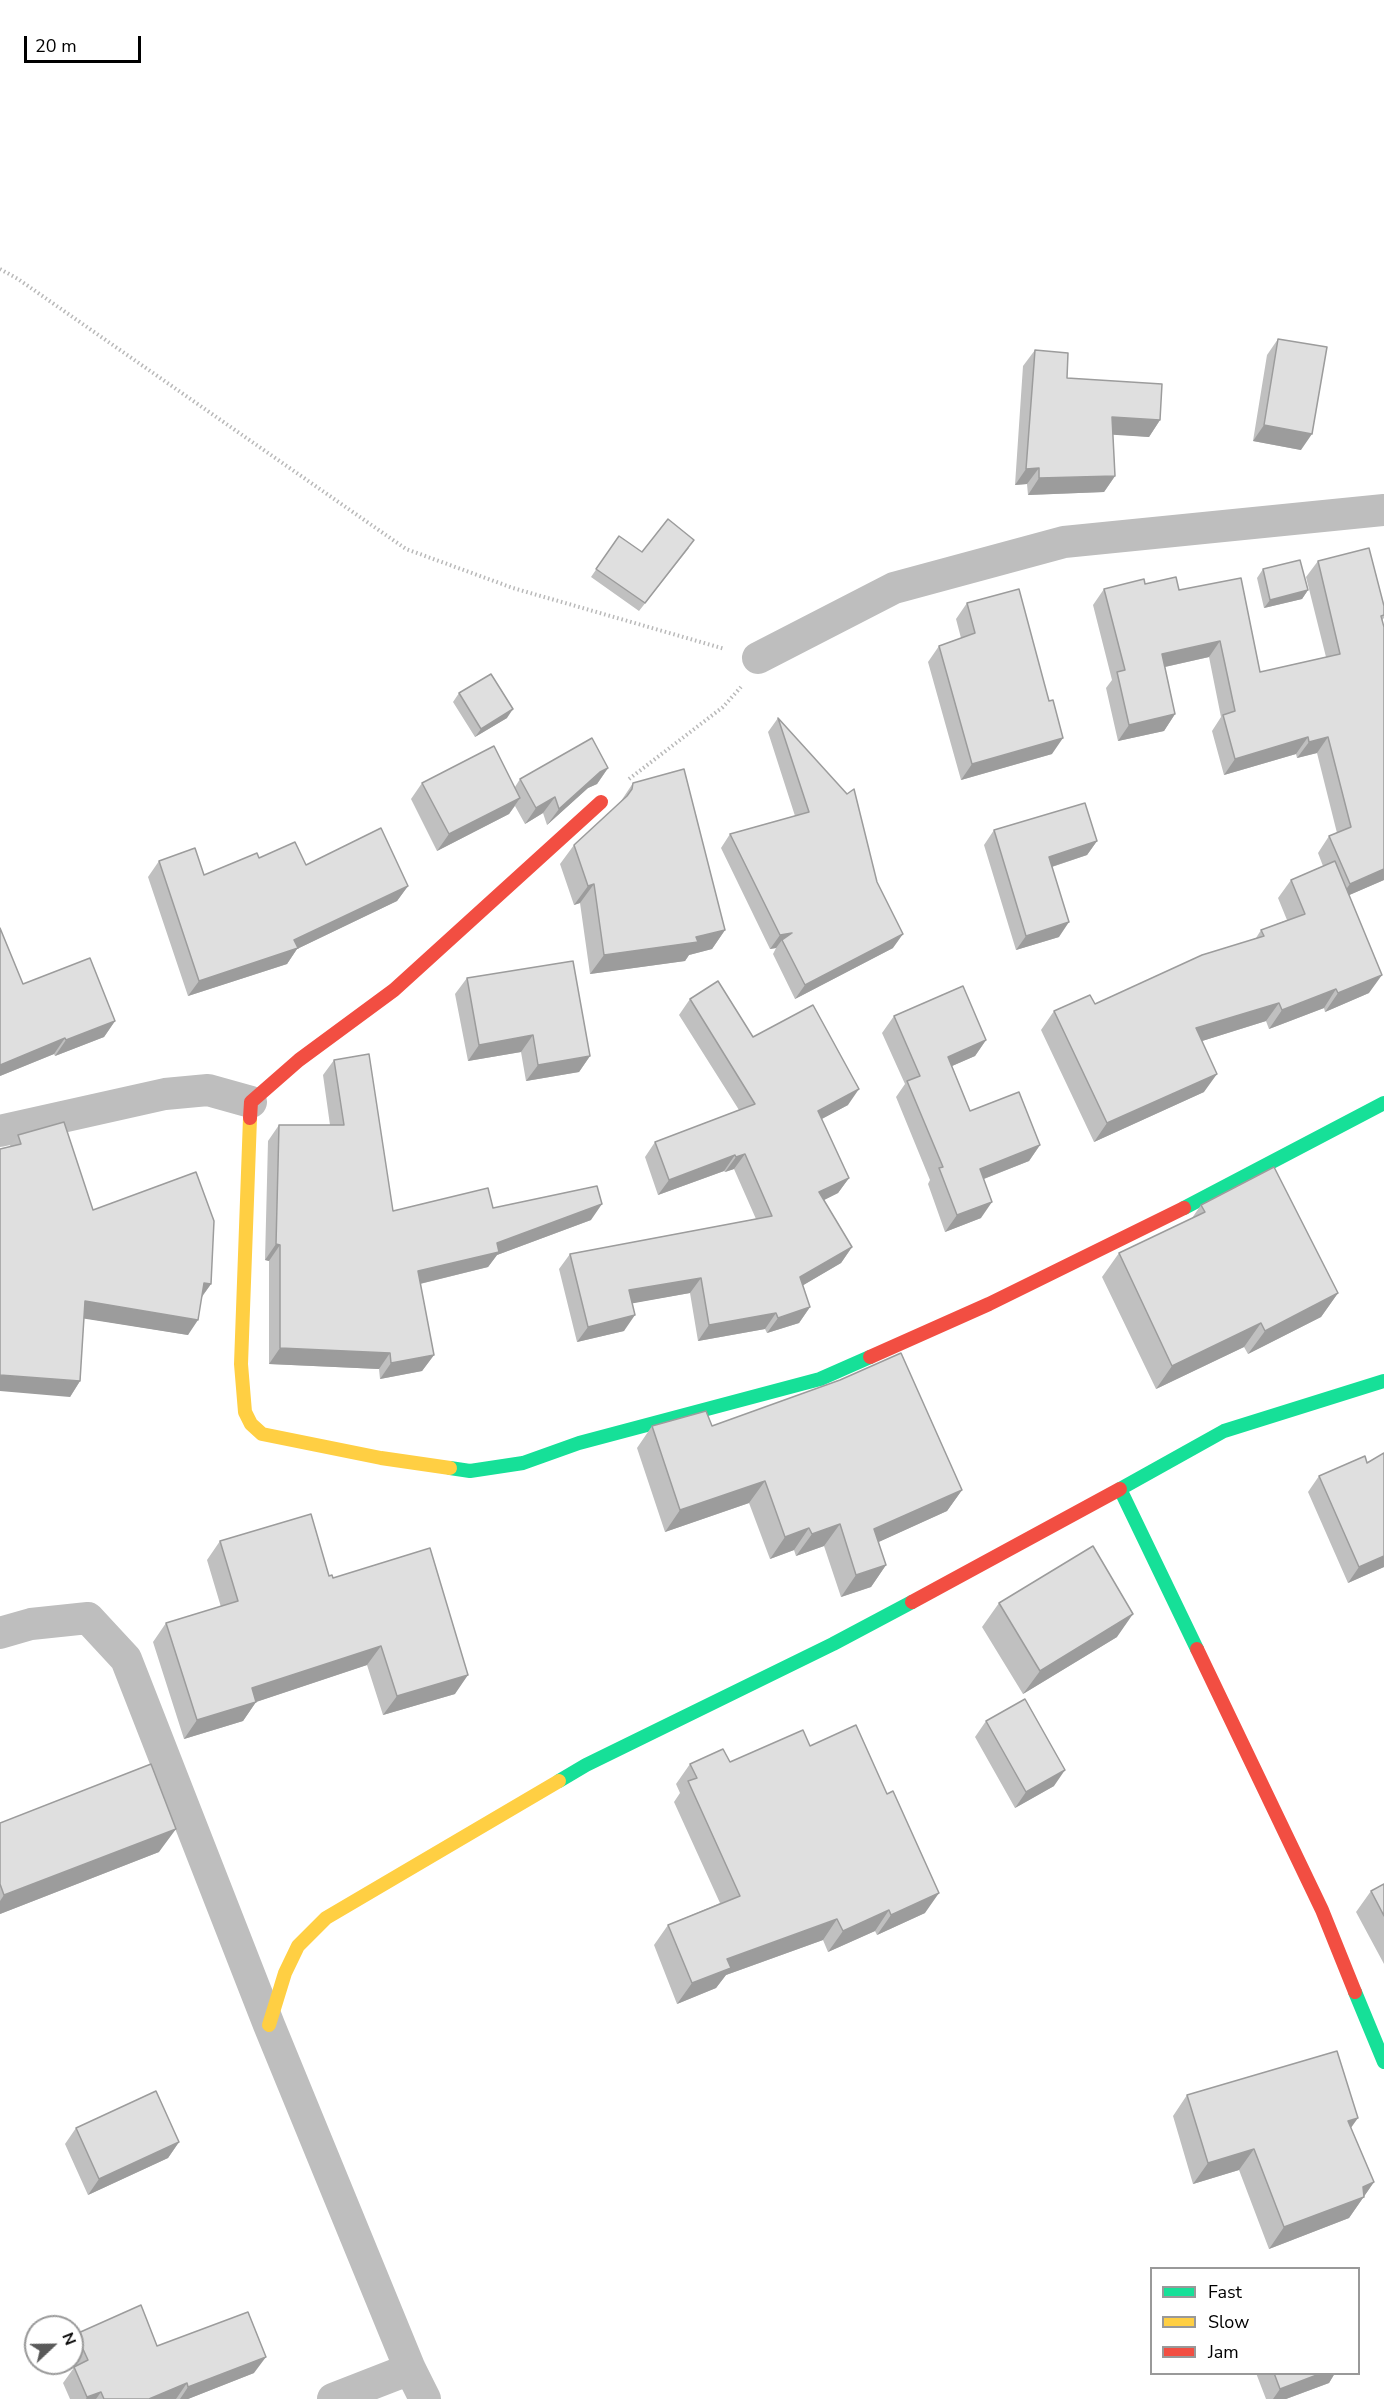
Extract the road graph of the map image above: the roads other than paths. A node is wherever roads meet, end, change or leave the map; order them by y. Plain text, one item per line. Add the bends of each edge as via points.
1 (1384, 510) edge
2 (758, 658) road end
3 (601, 802) road end
4 (251, 1102) junction
5 (1384, 1103) edge
6 (0, 1131) edge
7 (1384, 1381) edge
8 (1120, 1489) junction
9 (0, 1633) edge
10 (269, 2025) junction
11 (1384, 2062) edge
12 (410, 2369) junction
13 (333, 2399) edge
14 (425, 2399) edge

1 - 2 street via 1064,542 894,588
3 - 4 street via 394,990 299,1060
4 - 5 street via 241,1364 244,1412 251,1424 262,1434 470,1471 523,1463 579,1443 820,1379 1125,1238
4 - 6 street via 208,1090 165,1094
7 - 8 street via 1224,1431
8 - 10 street via 833,1644 586,1764 326,1918 298,1946
8 - 11 street via 1322,1910
9 - 10 street via 31,1624 88,1618 126,1659
10 - 12 street
12 - 13 street
12 - 14 street

